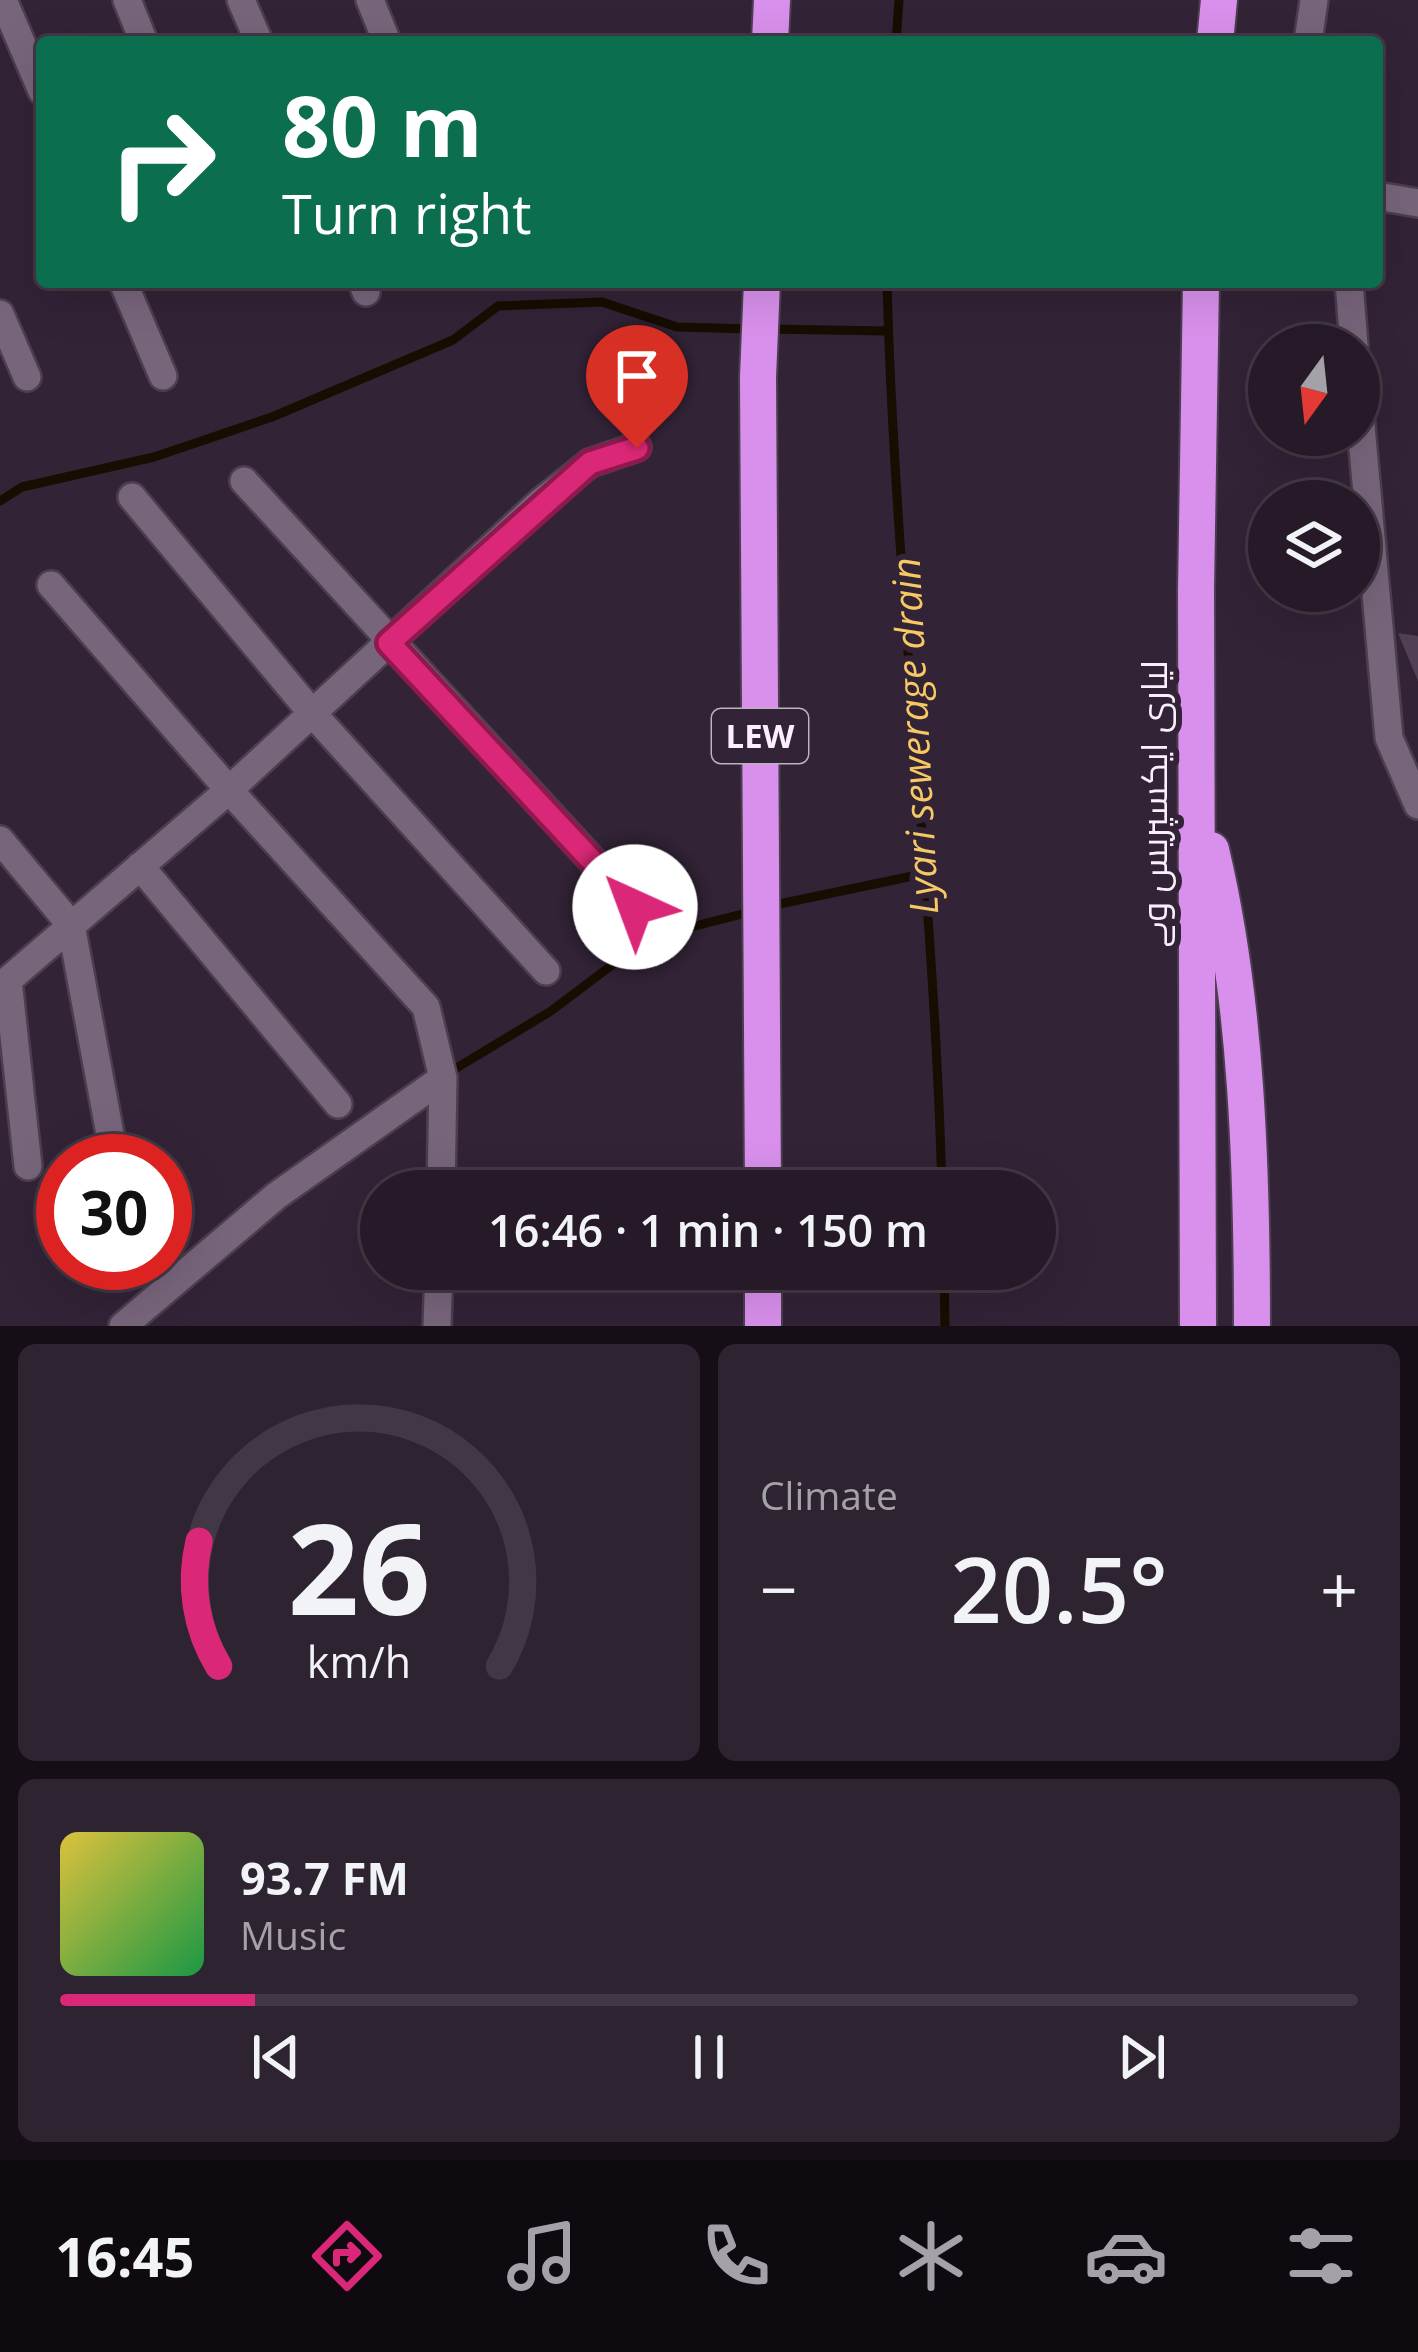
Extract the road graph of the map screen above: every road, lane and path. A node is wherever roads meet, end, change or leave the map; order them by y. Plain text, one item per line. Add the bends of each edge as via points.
1 (3, 0) edge
2 (127, 0) edge
3 (241, 0) edge
4 (370, 0) edge
5 (772, 0) edge
6 (1219, 0) edge
7 (1314, 0) edge
8 (142, 36) edge
9 (256, 36) edge
10 (385, 36) edge
11 (770, 36) edge
12 (1216, 36) edge
13 (1308, 36) edge
14 (36, 78) edge
15 (1383, 197) edge
16 (1418, 203) edge
17 (126, 288) edge
18 (762, 288) edge
19 (1201, 288) edge
20 (1349, 288) edge
21 (0, 314) edge
22 (1352, 324) edge
23 (163, 376) dead end
24 (26, 377) dead end
25 (637, 448) dead end
26 (1364, 456) edge
27 (244, 481) dead end
28 (132, 497) dead end
29 (51, 585) dead end
30 (389, 643) junction
31 (312, 713) junction
32 (1196, 788) junction
33 (229, 790) junction
34 (1418, 805) edge
35 (0, 840) edge
36 (140, 866) junction
37 (635, 907) dead end
38 (71, 925) junction
39 (546, 971) dead end
40 (4, 983) edge
41 (443, 1078) junction
42 (338, 1104) dead end
43 (110, 1134) edge
44 (28, 1166) dead end
45 (441, 1170) edge
46 (763, 1170) edge
47 (438, 1290) edge
48 (763, 1290) edge
49 (123, 1326) edge
50 (437, 1326) edge
51 (763, 1326) edge
52 (1198, 1326) edge
53 (1252, 1326) edge

1 - 14 street
2 - 8 street
3 - 9 street
4 - 10 street
5 - 11 highway
6 - 12 highway
7 - 13 street
15 - 16 street
17 - 23 street
18 - 46 highway, LEW
19 - 32 highway, لیاری ایکسپریس وے
20 - 22 street
21 - 24 street
25 - 30 street via 590,463
26 - 34 street via 1389,738
27 - 30 street
28 - 31 street
29 - 33 street
30 - 31 street
30 - 37 street
31 - 33 street
31 - 39 street
32 - 52 highway, لیاری ایکسپریس وے
32 - 53 highway via 1223,900 1245,1101
33 - 36 street
33 - 41 street via 425,1007
35 - 38 street
36 - 38 street
36 - 42 street
38 - 40 street
38 - 43 street
40 - 44 street
41 - 45 street
41 - 49 street via 276,1196
47 - 50 street
48 - 51 highway

